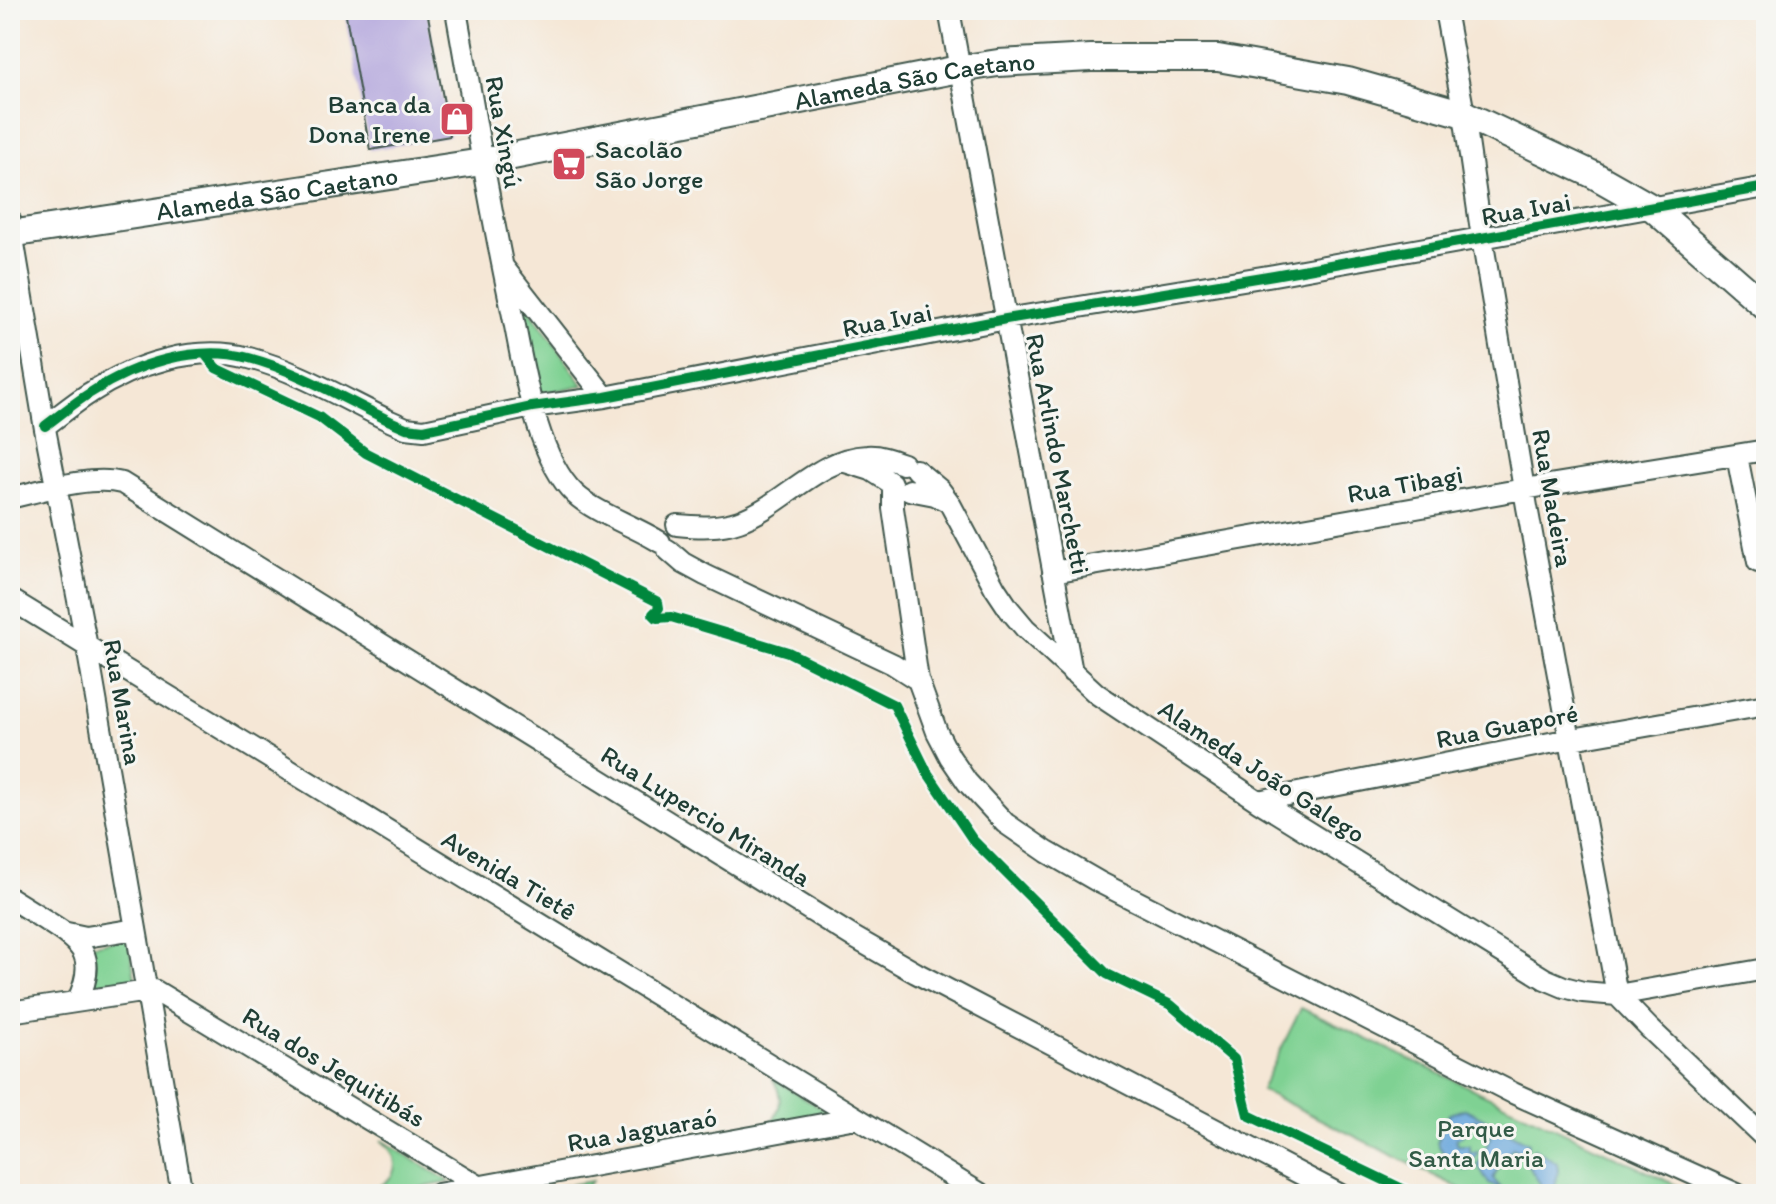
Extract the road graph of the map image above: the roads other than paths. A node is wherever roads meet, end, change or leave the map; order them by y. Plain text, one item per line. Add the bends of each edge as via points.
1 (456, 10) edge
2 (949, 10) edge
3 (1445, 10) edge
4 (959, 69) junction
5 (1464, 114) junction
6 (482, 162) junction
7 (1766, 187) edge
8 (1654, 209) junction
9 (11, 229) edge
10 (1482, 238) junction
11 (502, 264) junction
12 (1766, 307) edge
13 (1006, 319) junction
14 (605, 397) junction
15 (532, 407) junction
16 (45, 426) junction
17 (1766, 450) edge
18 (1737, 456) junction
19 (903, 481) junction
20 (56, 487) junction
21 (1524, 489) junction
22 (10, 498) edge
23 (673, 538) junction
24 (1758, 562) dead end
25 (1053, 572) junction
26 (10, 599) edge
27 (87, 647) junction
28 (1072, 672) junction
29 (918, 680) junction
30 (1766, 705) edge
31 (1571, 739) junction
32 (1258, 801) junction
33 (10, 898) edge
34 (136, 929) junction
35 (67, 933) junction
36 (1762, 973) edge
37 (147, 989) junction
38 (1617, 995) junction
39 (78, 1000) junction
40 (10, 1012) edge
41 (856, 1118) junction
42 (1766, 1139) edge
43 (486, 1190) edge
44 (182, 1194) edge
45 (438, 1194) edge
46 (981, 1194) edge
47 (1339, 1194) edge
48 (1737, 1194) edge

1 - 6 street, Rua Xingú
2 - 4 street, Rua Arlindo Marchetti
3 - 5 street, Rua Madeira
4 - 5 main road, Alameda São Caetano via 1091,58 1218,58 1348,81
4 - 6 main road, Alameda São Caetano
4 - 13 street, Rua Arlindo Marchetti
5 - 8 main road, Alameda São Caetano
5 - 10 street, Rua Madeira
6 - 9 main road, Alameda São Caetano
6 - 11 street, Rua Xingú
7 - 8 street, Rua Ivai
8 - 10 street, Rua Ivai
8 - 12 main road, Alameda São Caetano
9 - 16 street, Rua Marina
10 - 13 street, Rua Ivai
10 - 21 street, Rua Madeira
11 - 14 street, Rua Xingú
11 - 15 street, Rua Xingú
13 - 14 street, Rua Ivai
13 - 25 street, Rua Arlindo Marchetti
14 - 15 street, Rua Ivai
15 - 16 street, Rua Ivai via 448,426 406,428 276,367 214,354 179,356 132,371
15 - 23 street via 551,457 574,493 605,514
16 - 20 street, Rua Marina
17 - 18 street, Rua Tibagi
18 - 21 street, Rua Tibagi
18 - 24 street
19 - 23 street via 868,456 842,461 755,514
19 - 28 street, Alameda João Galego via 940,490 1009,609
19 - 29 street via 895,516
20 - 22 street, Rua Lupercio Miranda
20 - 27 street, Rua Marina
20 - 47 street, Rua Lupercio Miranda via 122,483 855,938
21 - 25 street, Rua Tibagi
21 - 31 street, Rua Madeira
23 - 29 street via 683,563
25 - 28 street, Rua Arlindo Marchetti
26 - 27 street, Avenida Tietê
27 - 34 street, Rua Marina
27 - 41 street, Avenida Tietê
28 - 32 street, Alameda João Galego via 1128,716
29 - 48 street via 937,732 967,782 1005,823 1047,852 1513,1093
30 - 31 street, Rua Guaporé
31 - 32 street, Rua Guaporé
31 - 38 street, Rua Madeira
32 - 38 street, Alameda João Galego via 1545,979 1583,992
33 - 35 street
34 - 35 street via 86,937
34 - 37 street, Rua Marina
35 - 39 street via 85,958
36 - 38 street, Alameda João Galego
37 - 39 street
37 - 43 street, Rua dos Jequitibás
37 - 44 street, Rua Marina
38 - 42 street
39 - 40 street
41 - 43 street, Rua Jaguaraó
41 - 46 street, Avenida Tietê
43 - 45 street, Rua Jaguaraó

